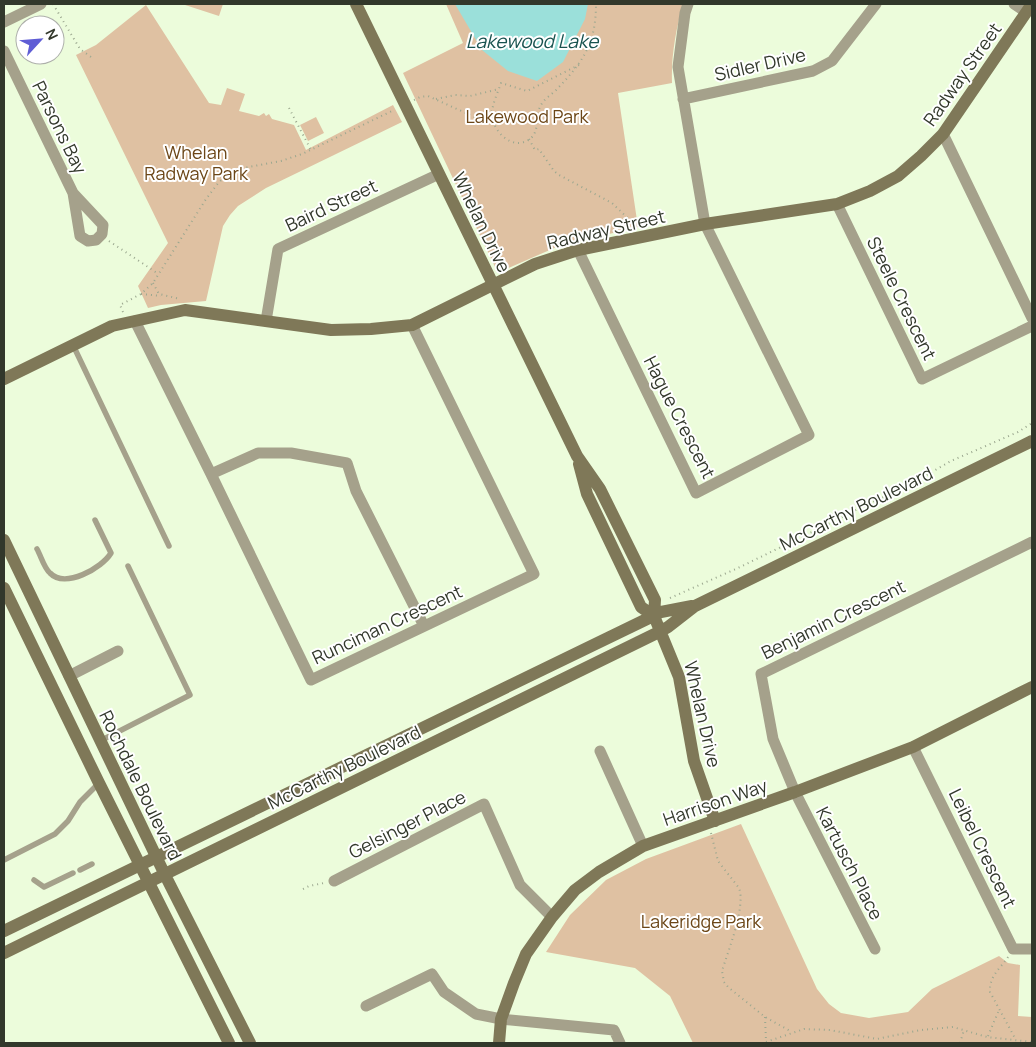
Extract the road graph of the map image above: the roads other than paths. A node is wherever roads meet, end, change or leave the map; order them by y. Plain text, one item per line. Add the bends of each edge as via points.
1 (41, 4) edge
2 (356, 4) edge
3 (688, 4) edge
4 (876, 4) edge
5 (1014, 4) edge
6 (1030, 11) edge
7 (4, 22) edge
8 (4, 51) edge
9 (682, 99) junction
10 (943, 134) junction
11 (439, 174) junction
12 (73, 192) junction
13 (837, 204) junction
14 (705, 224) junction
15 (578, 250) junction
16 (493, 285) junction
17 (1032, 318) edge
18 (266, 321) junction
19 (131, 322) junction
20 (412, 325) junction
21 (1032, 326) edge
22 (73, 345) junction
23 (4, 378) edge
24 (1032, 441) edge
25 (211, 474) junction
26 (95, 520) dead end
27 (4, 540) edge
28 (1032, 542) edge
29 (169, 546) dead end
30 (37, 549) dead end
31 (128, 566) dead end
32 (4, 588) edge
33 (695, 606) junction
34 (658, 614) junction
35 (424, 626) junction
36 (661, 631) junction
37 (118, 651) dead end
38 (69, 676) junction
39 (1031, 689) edge
40 (100, 741) junction
41 (913, 746) junction
42 (600, 751) dead end
43 (99, 783) junction
44 (795, 792) junction
45 (711, 822) junction
46 (643, 846) junction
47 (156, 857) junction
48 (4, 860) edge
49 (92, 864) dead end
50 (140, 865) junction
51 (80, 870) dead end
52 (73, 873) dead end
53 (164, 875) junction
54 (34, 880) dead end
55 (334, 881) road end
56 (148, 883) junction
57 (552, 917) junction
58 (4, 931) edge
59 (874, 949) dead end
60 (1032, 949) edge
61 (4, 953) edge
62 (366, 1006) dead end
63 (501, 1019) junction
64 (229, 1043) edge
65 (250, 1043) edge
66 (499, 1043) edge
67 (620, 1043) edge

1 - 7 street
2 - 11 main road, Whelan Drive
3 - 9 street via 678,67
4 - 9 street, Sidler Drive via 832,61 814,71
5 - 6 street
6 - 10 main road, Radway Street
8 - 12 street, Parsons Bay
9 - 14 street
10 - 13 main road, Radway Street via 898,176
10 - 17 street
11 - 16 main road, Whelan Drive
11 - 18 street, Baird Street via 278,249
12 - 12 street, Parsons Bay via 80,236 96,240 102,234 103,225
13 - 14 main road, Radway Street
13 - 21 street, Steele Crescent via 922,379
14 - 15 main road, Radway Street
14 - 15 street, Hague Crescent via 809,435 696,493
15 - 16 main road, Radway Street via 535,264
16 - 20 main road, Radway Street
16 - 34 main road, Whelan Drive via 577,456 600,489 655,600
18 - 19 main road, Radway Street via 185,310
18 - 20 main road, Radway Street via 331,330
19 - 22 main road, Radway Street via 112,326
19 - 25 street, Runciman Crescent
20 - 35 street, Runciman Crescent via 534,574
22 - 23 main road, Radway Street
22 - 29 lane
24 - 33 main road, McCarthy Boulevard
25 - 35 street via 258,454 291,453 347,463 356,491
25 - 35 street, Runciman Crescent via 311,680
26 - 30 lane via 111,553 106,562 71,579 59,580 49,573
27 - 38 main road, Rochdale Boulevard
28 - 44 street, Benjamin Crescent via 761,674 773,739
31 - 40 lane via 190,695
32 - 43 main road, Rochdale Boulevard
33 - 34 main road, McCarthy Boulevard
33 - 36 main road, McCarthy Boulevard
34 - 36 main road, Whelan Drive
34 - 47 main road, McCarthy Boulevard
36 - 45 main road, Whelan Drive via 679,677 694,761
36 - 53 main road, McCarthy Boulevard
37 - 38 street
38 - 40 main road, Rochdale Boulevard
39 - 41 main road, Harrison Way
40 - 47 main road, Rochdale Boulevard
41 - 44 main road, Harrison Way
41 - 60 street, Leibel Crescent via 1013,949
42 - 46 street
43 - 48 lane via 55,834
43 - 50 main road, Rochdale Boulevard
44 - 45 main road, Harrison Way
44 - 59 street, Kartusch Place
45 - 46 main road, Harrison Way
46 - 57 main road, Harrison Way via 575,890
47 - 50 main road, McCarthy Boulevard
47 - 53 main road, Rochdale Boulevard
49 - 51 lane
50 - 56 main road, Rochdale Boulevard
50 - 58 main road, McCarthy Boulevard
52 - 54 lane via 44,887
53 - 56 main road, McCarthy Boulevard
53 - 65 main road, Rochdale Boulevard
55 - 57 street, Gelsinger Place via 484,804 520,885
56 - 61 main road, McCarthy Boulevard
56 - 64 main road, Rochdale Boulevard
57 - 63 main road, Harrison Way via 526,954
62 - 63 street via 432,974 444,992 476,1014
63 - 66 main road, Harrison Way
63 - 67 street via 614,1030

